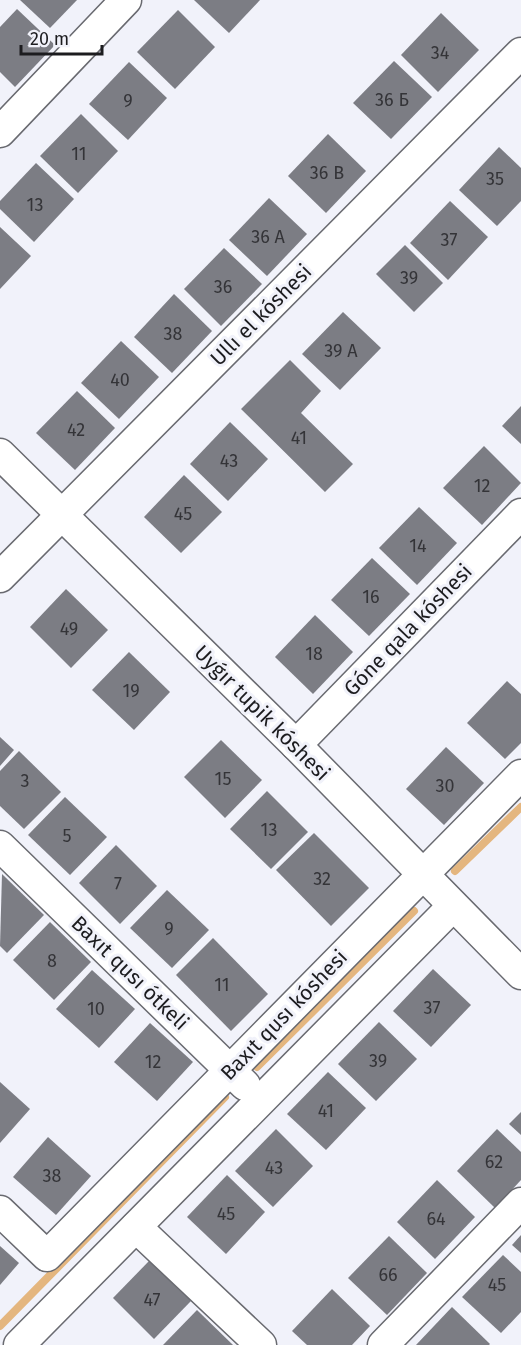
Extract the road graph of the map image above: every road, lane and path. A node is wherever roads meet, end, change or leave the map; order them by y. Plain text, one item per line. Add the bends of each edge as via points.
1 (126, 0) edge
2 (521, 53) edge
3 (0, 132) edge
4 (0, 454) edge
5 (521, 514) edge
6 (62, 515) junction
7 (0, 577) edge
8 (296, 745) junction
9 (521, 775) edge
10 (0, 846) edge
11 (421, 874) junction
12 (453, 906) junction
13 (521, 974) edge
14 (230, 1071) junction
15 (261, 1100) junction
16 (521, 1203) edge
17 (0, 1210) edge
18 (136, 1227) junction
19 (18, 1345) edge
20 (261, 1345) edge
21 (383, 1345) edge

1 - 3 street
2 - 6 street, Ullı el kóshesi
4 - 6 street, Uyǵır tupik kóshesi
5 - 8 street, Góne qala kóshesi
6 - 7 street, Ullı el kóshesi
6 - 8 street, Uyǵır tupik kóshesi
8 - 11 street, Uyǵır tupik kóshesi
9 - 11 street, Baxıt qusı kóshesi
10 - 14 street, Baxıt qusı ótkeli
11 - 12 street, Uyǵır tupik kóshesi
11 - 14 street, Baxıt qusı kóshesi
12 - 13 street, Uyǵır tupik kóshesi
12 - 15 street, Baxıt qusı kóshesi
14 - 15 street, Baxıt qusı ótkeli
14 - 17 street, Baxıt qusı kóshesi via 47,1256
15 - 18 street, Baxıt qusı kóshesi
16 - 21 street
18 - 19 street, Baxıt qusı kóshesi
18 - 20 street

